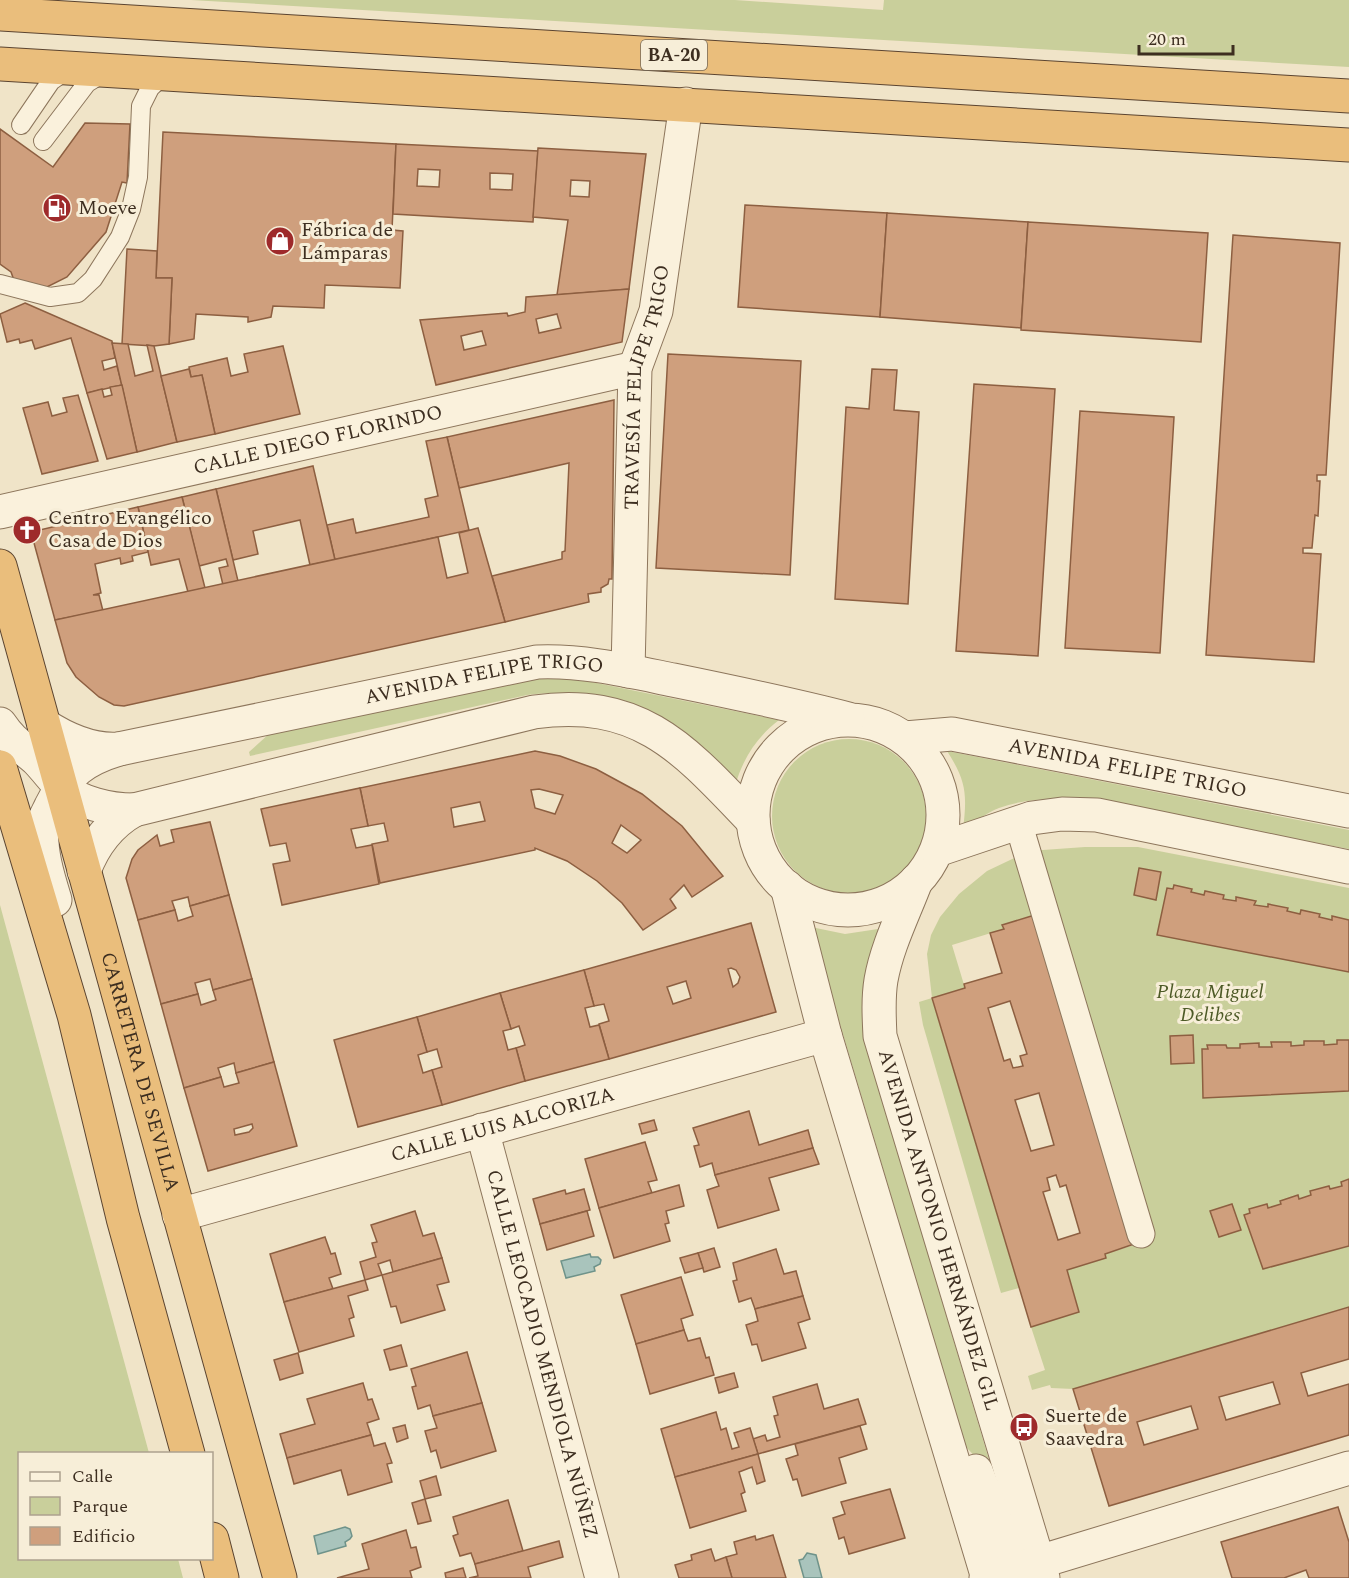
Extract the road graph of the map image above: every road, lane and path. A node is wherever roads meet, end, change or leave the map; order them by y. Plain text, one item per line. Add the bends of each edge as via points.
1 (0, 14) edge
2 (0, 64) edge
3 (70, 68) junction
4 (108, 70) junction
5 (165, 74) junction
6 (1349, 96) edge
7 (686, 104) junction
8 (21, 125) dead end
9 (43, 141) dead end
10 (1349, 145) edge
11 (0, 284) edge
12 (635, 368) junction
13 (0, 512) edge
14 (0, 566) edge
15 (628, 671) junction
16 (848, 719) junction
17 (0, 724) edge
18 (44, 725) junction
19 (905, 738) junction
20 (119, 748) junction
21 (0, 767) edge
22 (61, 787) junction
23 (134, 810) junction
24 (1349, 812) edge
25 (753, 821) junction
26 (1018, 822) junction
27 (937, 850) junction
28 (1349, 867) edge
29 (84, 871) junction
30 (916, 881) junction
31 (787, 887) junction
32 (74, 1016) junction
33 (825, 1035) junction
34 (482, 1130) junction
35 (179, 1215) junction
36 (1141, 1234) dead end
37 (187, 1452) edge
38 (1349, 1468) edge
39 (213, 1543) edge
40 (1010, 1574) edge
41 (222, 1578) edge
42 (280, 1578) edge
43 (602, 1578) edge

1 - 6 highway, BA-20
2 - 3 highway
3 - 4 highway
3 - 8 lane via 51,81
4 - 5 highway
4 - 9 lane via 87,82
5 - 7 highway
5 - 11 lane via 150,88 141,106 138,177 131,208 120,237 93,279 78,293 50,297
7 - 10 highway
7 - 12 street, TRAVESÍA FELIPE TRIGO via 656,311
12 - 13 street, CALLE DIEGO FLORINDO
12 - 15 street, TRAVESÍA FELIPE TRIGO
14 - 18 highway, CARRETERA DE SEVILLA
15 - 16 street, AVENIDA FELIPE TRIGO
15 - 20 street, AVENIDA FELIPE TRIGO via 559,661 537,662
16 - 19 street via 879,725
16 - 25 street via 821,723 777,749 763,769 755,792
17 - 22 street, AVENIDA FELIPE TRIGO via 10,739 39,762
18 - 20 street, AVENIDA FELIPE TRIGO via 81,744
18 - 22 highway, CARRETERA DE SEVILLA
19 - 24 street, AVENIDA FELIPE TRIGO via 952,734
19 - 27 street via 930,766 939,785 944,816
20 - 22 street, AVENIDA FELIPE TRIGO via 79,767
21 - 32 highway
22 - 23 street, AVENIDA FELIPE TRIGO via 105,807
22 - 29 highway, CARRETERA DE SEVILLA
22 - 32 street, AVENIDA FELIPE TRIGO via 42,825 42,848 74,969
23 - 25 street, AVENIDA FELIPE TRIGO via 522,715 566,708 627,717 666,738 711,776
23 - 29 street, AVENIDA FELIPE TRIGO via 104,834
25 - 31 street via 762,856
26 - 27 street
26 - 28 street via 1062,814 1097,815
26 - 36 street
27 - 30 street
29 - 35 highway, CARRETERA DE SEVILLA
30 - 31 street via 888,901 857,910 825,907
30 - 40 street, AVENIDA ANTONIO HERNÁNDEZ GIL via 881,979 880,1036
31 - 33 street
32 - 37 highway via 123,1218
33 - 34 street, CALLE LUIS ALCORIZA
33 - 40 street via 951,1453
34 - 35 street, CALLE LUIS ALCORIZA
34 - 43 street, CALLE LEOCADIO MENDIOLA NÚÑEZ
35 - 42 highway, CARRETERA DE SEVILLA
38 - 40 street
39 - 41 highway

